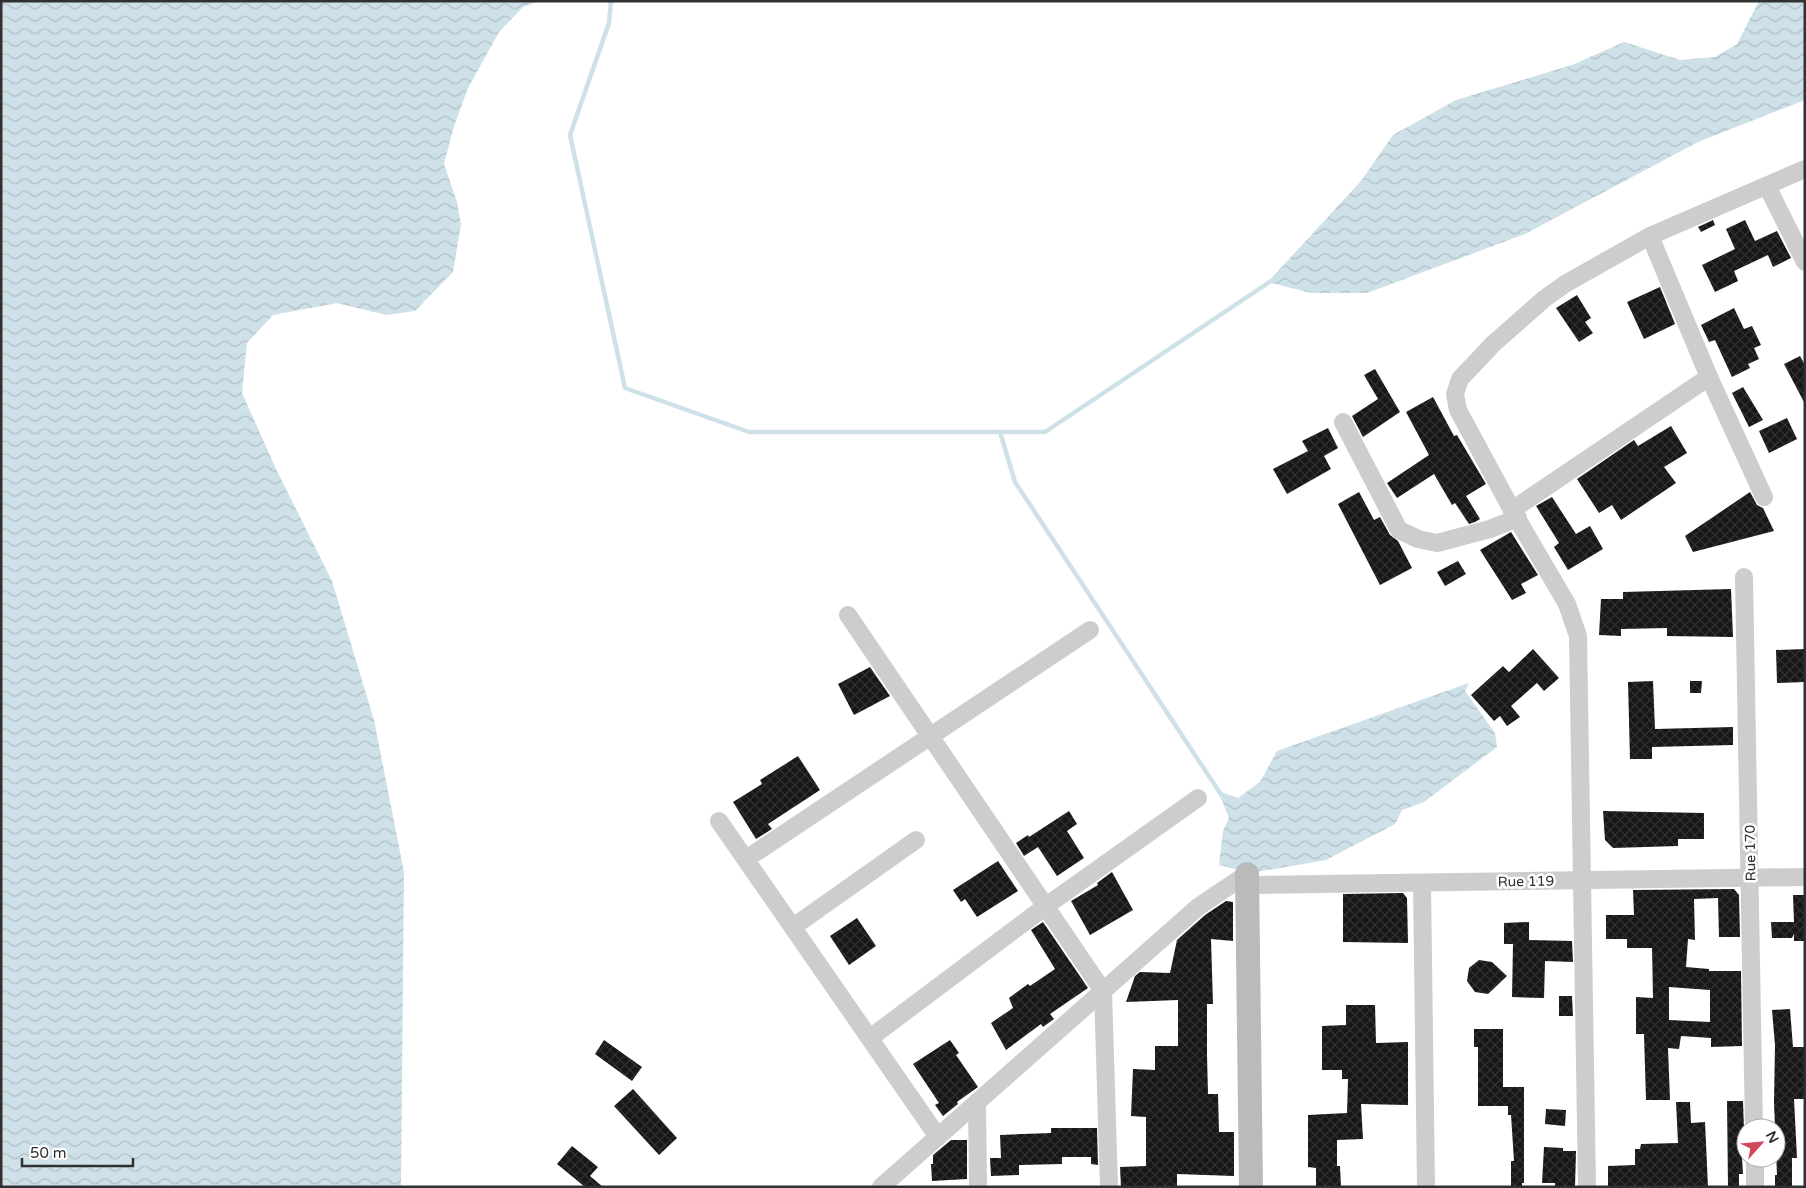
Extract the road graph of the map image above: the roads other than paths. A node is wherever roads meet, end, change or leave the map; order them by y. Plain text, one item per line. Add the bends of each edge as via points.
1 (1805, 169) edge
2 (1767, 186) junction
3 (1650, 236) junction
4 (1805, 262) edge
5 (1709, 377) junction
6 (1343, 422) dead end
7 (1764, 498) dead end
8 (1515, 514) junction
9 (1744, 577) dead end
10 (848, 615) dead end
11 (1090, 630) dead end
12 (930, 736) junction
13 (1198, 798) dead end
14 (720, 821) dead end
15 (916, 840) dead end
16 (746, 859) junction
17 (1805, 877) edge
18 (1751, 878) junction
19 (1247, 880) junction
20 (1582, 880) junction
21 (1422, 883) junction
22 (1046, 906) junction
23 (793, 927) junction
24 (1103, 991) junction
25 (870, 1038) junction
26 (977, 1102) junction
27 (1754, 1118) edge
28 (938, 1137) junction
29 (1754, 1168) edge
30 (881, 1187) edge
31 (978, 1187) edge
32 (1109, 1187) edge
33 (1251, 1187) edge
34 (1426, 1187) edge
35 (1586, 1187) edge
36 (1755, 1187) edge

1 - 2 street
2 - 3 street
2 - 4 street
3 - 5 street
3 - 8 street via 1544,299 1493,344 1460,379 1455,394 1458,410
5 - 7 street
5 - 8 street
6 - 8 street via 1399,530 1437,544 1490,529
8 - 20 street via 1567,604 1578,636
9 - 18 street, Rue 170
10 - 12 street
11 - 12 street
12 - 16 street
12 - 22 street
13 - 22 street
14 - 16 street
15 - 23 street
16 - 23 street
17 - 18 street, Rue 119
18 - 20 street, Rue 119
18 - 27 street, Rue 170
19 - 21 street, Rue 119
19 - 24 street via 1198,908
19 - 33 street
20 - 21 street, Rue 119
20 - 35 street
21 - 34 street
22 - 24 street
22 - 25 street
23 - 25 street
24 - 26 street
24 - 32 street
25 - 28 street
26 - 28 street
26 - 31 street
28 - 30 street
29 - 36 street

